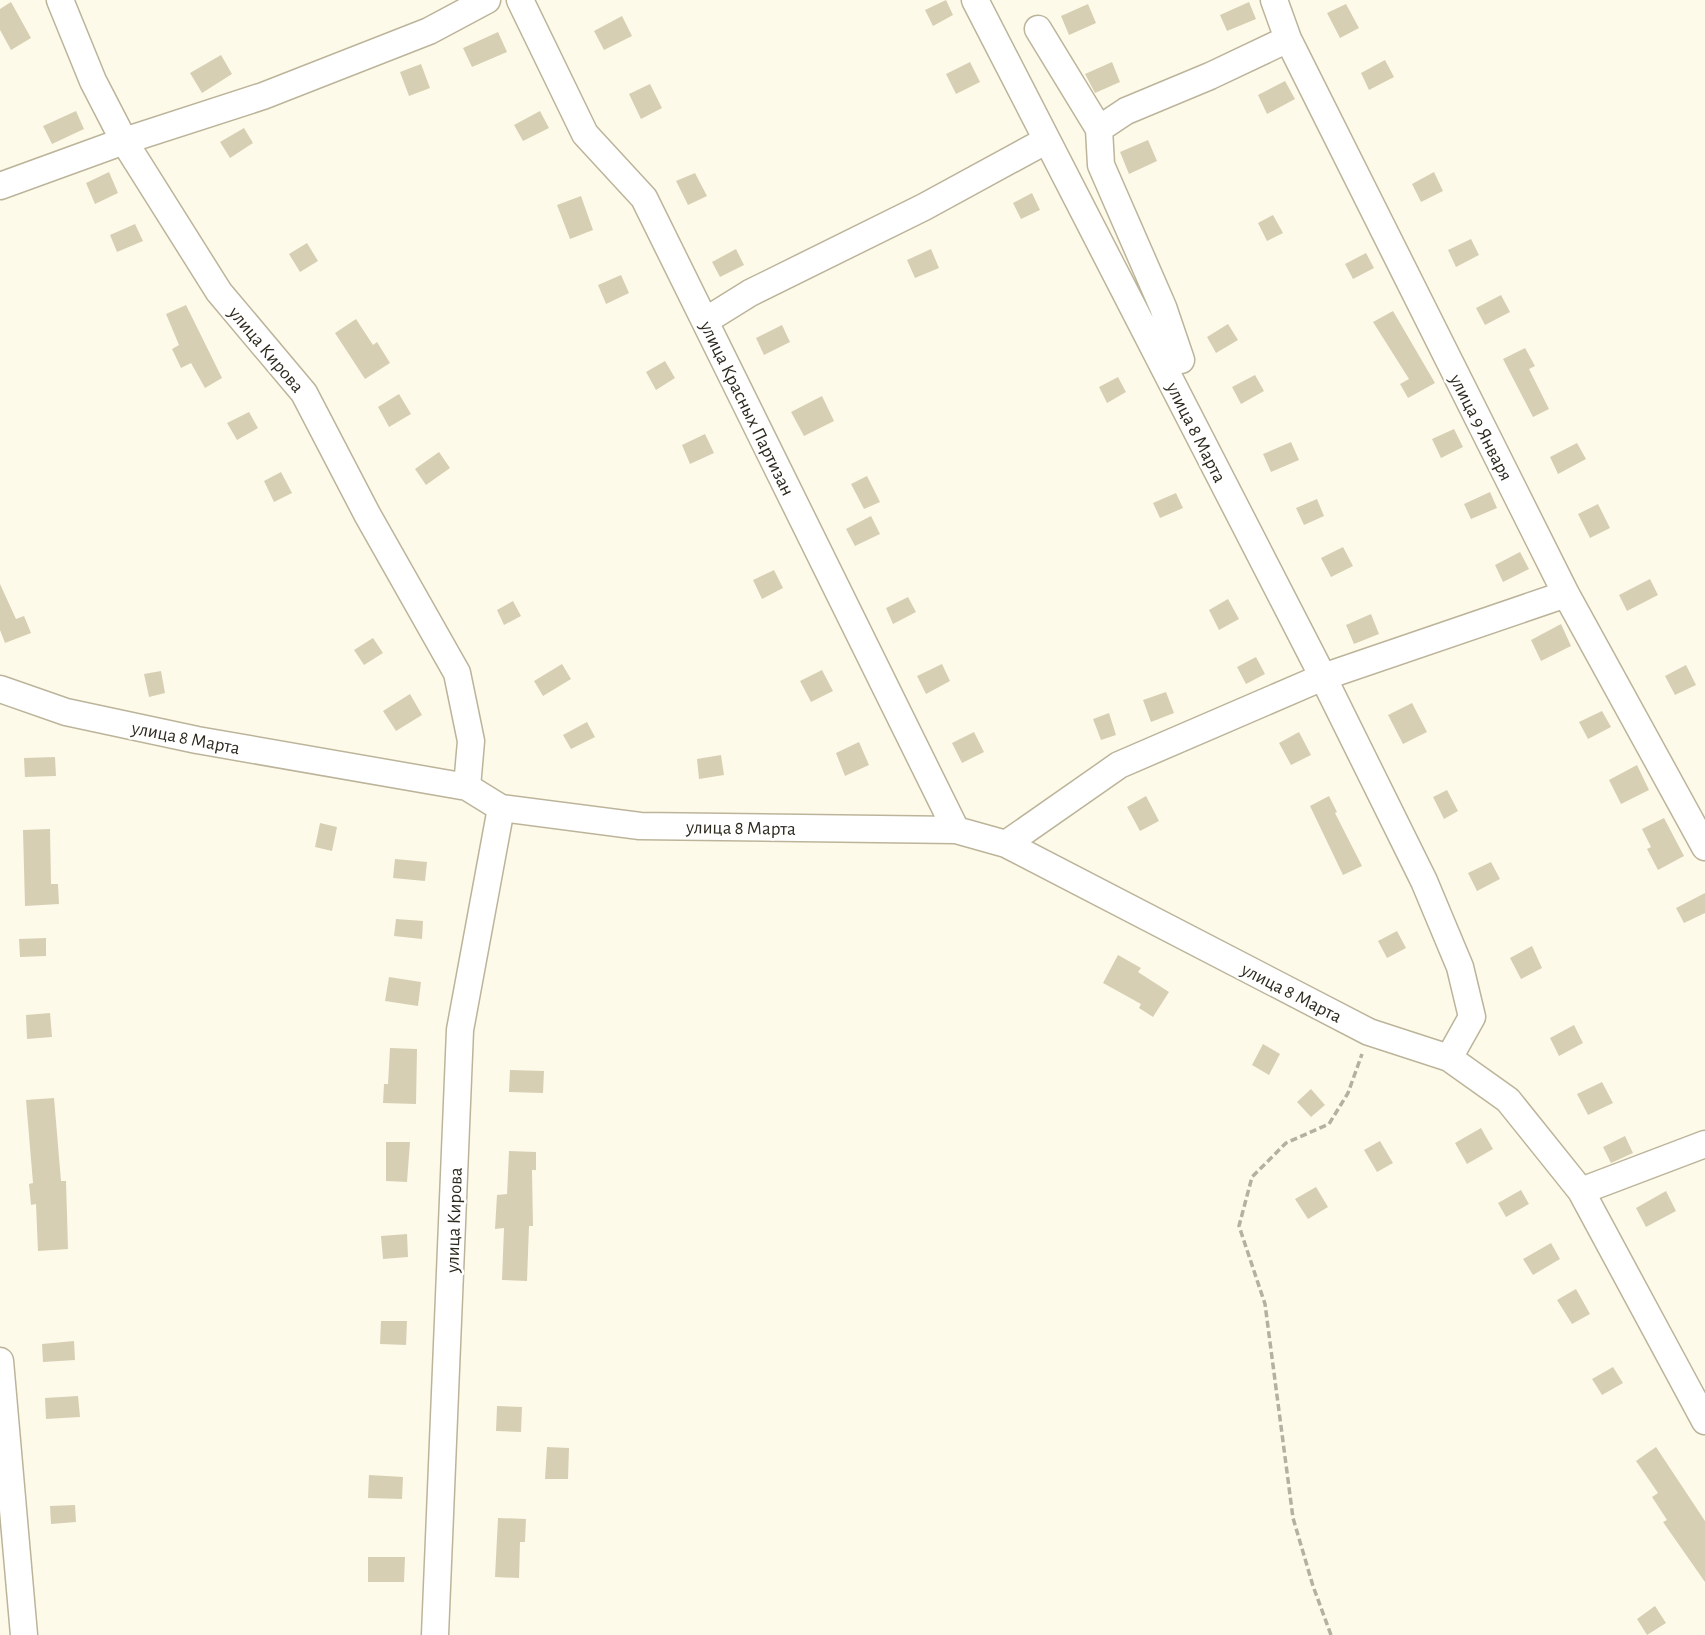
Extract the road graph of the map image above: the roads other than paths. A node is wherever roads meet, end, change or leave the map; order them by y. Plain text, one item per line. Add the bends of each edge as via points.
1 (60, 0) edge
2 (487, 0) edge
3 (520, 0) edge
4 (975, 0) edge
5 (1274, 0) edge
6 (1038, 29) dead end
7 (1288, 39) junction
8 (1099, 129) junction
9 (1047, 140) junction
10 (124, 141) junction
11 (0, 186) edge
12 (1123, 288) junction
13 (705, 321) junction
14 (1181, 360) junction
15 (1229, 495) junction
16 (1566, 594) junction
17 (1323, 677) junction
18 (0, 689) edge
19 (467, 787) junction
20 (501, 808) junction
21 (956, 830) junction
22 (1006, 844) junction
23 (1705, 847) edge
24 (1449, 1058) junction
25 (1705, 1144) edge
26 (1581, 1191) junction
27 (0, 1361) edge
28 (1705, 1421) edge
29 (23, 1635) edge
30 (435, 1635) edge

1 - 10 street, улица Кирова via 93,82
2 - 10 street via 429,31 263,96
3 - 13 street, улица Красных Партизан via 585,134 644,198
4 - 9 street, улица 8 Марта
5 - 7 street, улица 9 Января
6 - 8 street
7 - 8 street via 1126,111
7 - 16 street, улица 9 Января
8 - 14 street via 1101,166 1163,307
9 - 12 street, улица 8 Марта
9 - 13 street via 750,293
10 - 11 street
10 - 19 street, улица Кирова via 219,292 304,393 457,673 471,741
12 - 14 street
12 - 15 street, улица 8 Марта
13 - 21 street, улица Красных Партизан
14 - 15 street via 1221,448
15 - 17 street, улица 8 Марта
16 - 17 street
16 - 23 street, улица 9 Января
17 - 22 street via 1119,765
17 - 24 street, улица 8 Марта via 1424,881 1460,967 1472,1017
18 - 19 street, улица 8 Марта via 66,712 197,740
19 - 20 street, улица 8 Марта
20 - 21 street, улица 8 Марта via 640,826
20 - 30 street, улица Кирова via 460,1030
21 - 22 street, улица 8 Марта
22 - 24 street, улица 8 Марта via 1370,1032
24 - 26 street, улица 8 Марта via 1508,1100
25 - 26 street
26 - 28 street, улица 8 Марта
27 - 29 street

